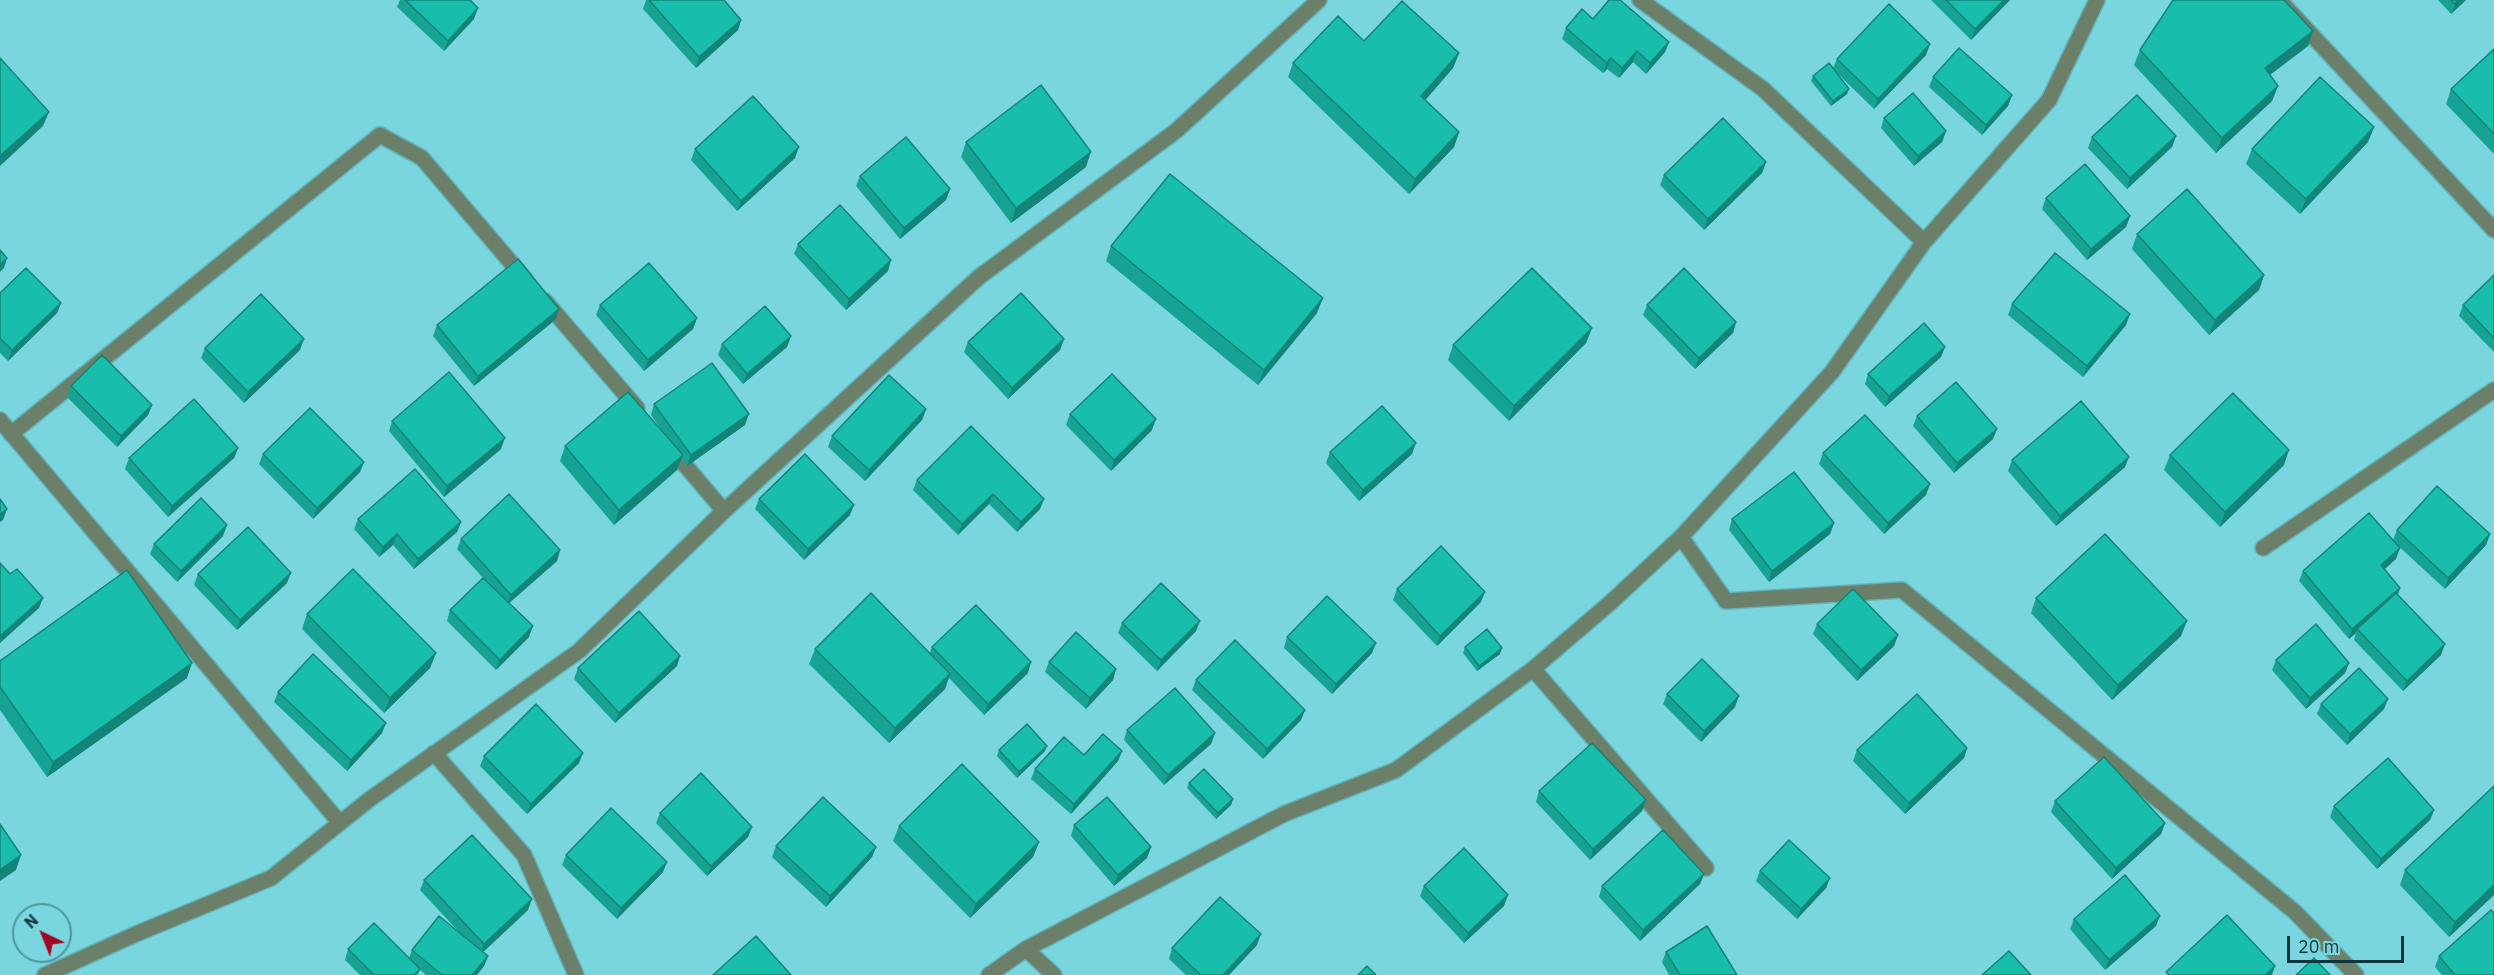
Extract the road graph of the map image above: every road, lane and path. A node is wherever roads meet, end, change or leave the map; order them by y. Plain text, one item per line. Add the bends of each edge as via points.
1 (1319, 0) edge
2 (1640, 0) edge
3 (2097, 0) edge
4 (2279, 0) edge
5 (2494, 230) edge
6 (1923, 242) junction
7 (2494, 390) edge
8 (0, 420) edge
9 (11, 434) junction
10 (724, 511) junction
11 (1681, 537) junction
12 (2263, 548) dead end
13 (1533, 669) junction
14 (434, 753) junction
15 (340, 823) junction
16 (1706, 868) dead end
17 (1026, 949) junction
18 (45, 975) edge
19 (576, 975) edge
20 (989, 975) edge
21 (1054, 975) edge
22 (2356, 975) edge

1 - 10 street via 1176,131 979,277
2 - 6 street via 1762,88
3 - 6 street via 2049,100
4 - 5 street
6 - 11 street via 1832,372
7 - 12 street
8 - 9 street
9 - 10 street via 380,135 422,158
9 - 15 street
10 - 14 street via 579,651
11 - 13 street
11 - 22 street via 1726,601 1902,590 2295,912
13 - 16 street
13 - 17 street via 1396,770 1284,814
14 - 15 street
14 - 19 street via 524,855
15 - 18 street via 271,878
17 - 20 street
17 - 21 street

